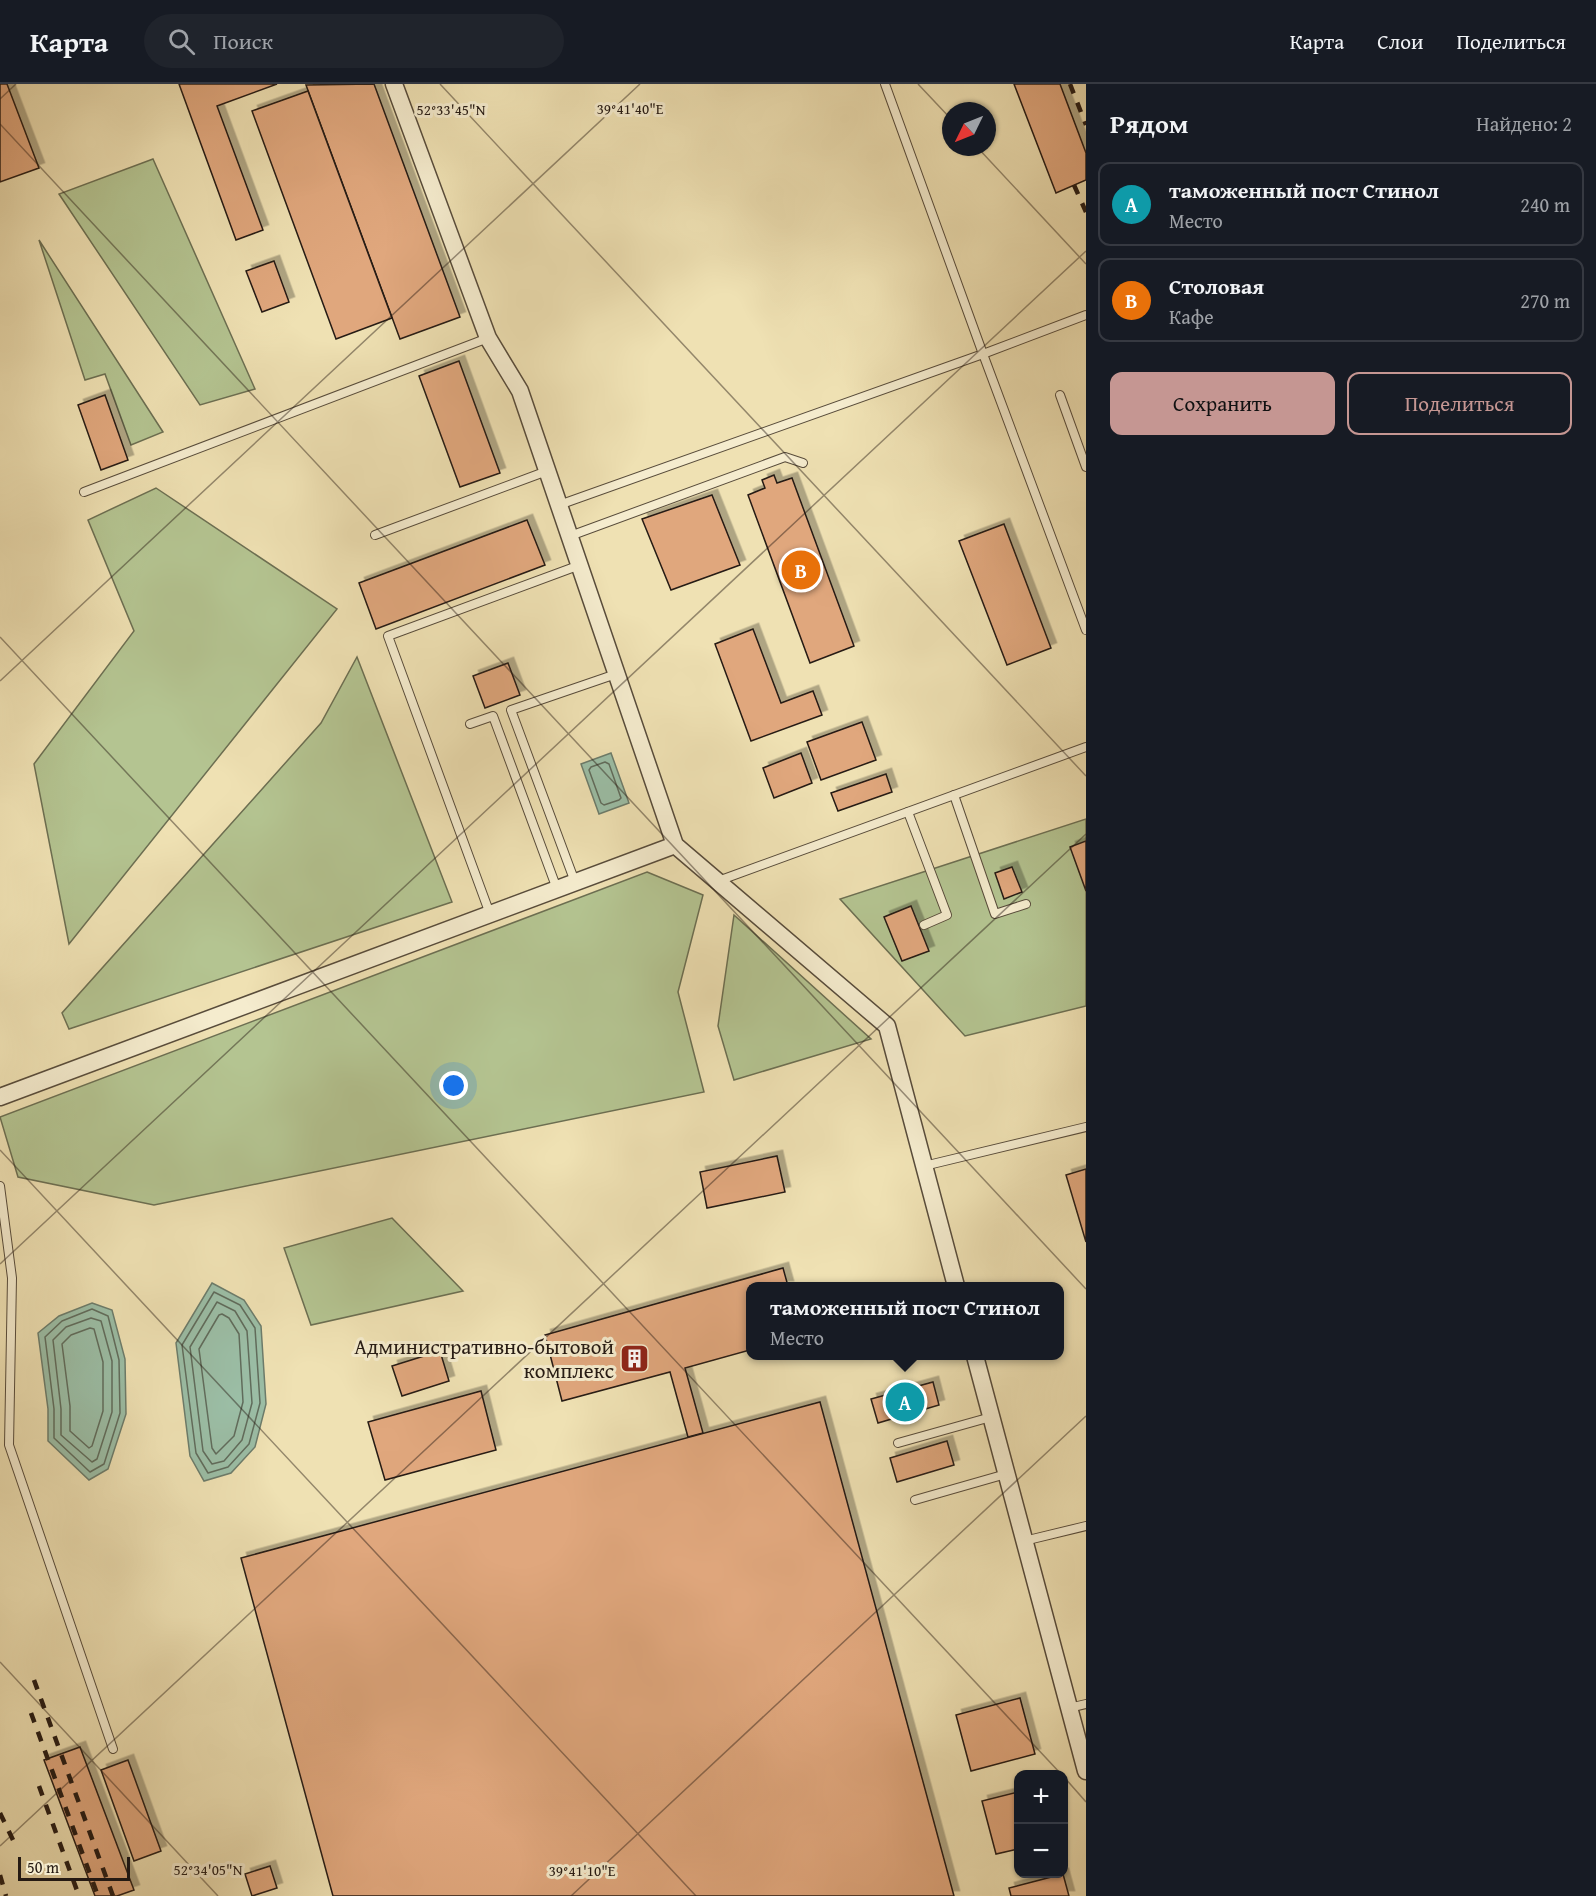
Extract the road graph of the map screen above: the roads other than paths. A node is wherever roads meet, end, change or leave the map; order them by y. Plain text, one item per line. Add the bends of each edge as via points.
1 (394, 84) edge
2 (885, 84) edge
3 (1086, 315) edge
4 (488, 338) junction
5 (983, 354) junction
6 (1060, 395) dead end
7 (803, 463) dead end
8 (1086, 467) edge
9 (548, 471) junction
10 (84, 492) dead end
11 (559, 505) junction
12 (375, 535) dead end
13 (570, 536) junction
14 (580, 565) junction
15 (1086, 630) edge
16 (616, 674) junction
17 (470, 724) dead end
18 (1086, 747) edge
19 (954, 795) junction
20 (908, 812) junction
21 (675, 845) junction
22 (717, 881) junction
23 (575, 882) junction
24 (557, 889) junction
25 (1026, 904) dead end
26 (490, 914) junction
27 (924, 925) dead end
28 (0, 1097) edge
29 (1086, 1127) edge
30 (924, 1166) junction
31 (0, 1186) edge
32 (955, 1282) edge
33 (976, 1360) edge
34 (991, 1418) junction
35 (898, 1443) dead end
36 (1006, 1474) junction
37 (915, 1500) dead end
38 (1086, 1526) edge
39 (1024, 1540) junction
40 (1086, 1704) edge
41 (1069, 1708) junction
42 (113, 1749) dead end
43 (1086, 1771) edge

1 - 4 street
2 - 5 lane
3 - 5 lane
4 - 9 street via 520,391
4 - 10 lane
5 - 11 lane
5 - 15 lane
6 - 8 lane
7 - 13 lane via 785,457
9 - 11 street
9 - 12 lane
11 - 13 street
13 - 14 street
14 - 16 street
14 - 26 lane via 388,636
16 - 21 street
16 - 23 lane via 511,710
17 - 24 lane via 493,716
18 - 19 lane
19 - 20 lane
19 - 25 lane via 995,914
20 - 22 lane
20 - 27 lane via 946,915
21 - 22 street
21 - 23 street
22 - 30 street via 887,1026
23 - 24 street
24 - 26 street
26 - 28 street
29 - 30 lane
30 - 32 street
31 - 42 lane via 12,1278 9,1445
33 - 34 street
34 - 35 lane
34 - 36 street
36 - 37 lane
36 - 39 street
38 - 39 lane
39 - 41 street
40 - 41 lane
41 - 43 street

